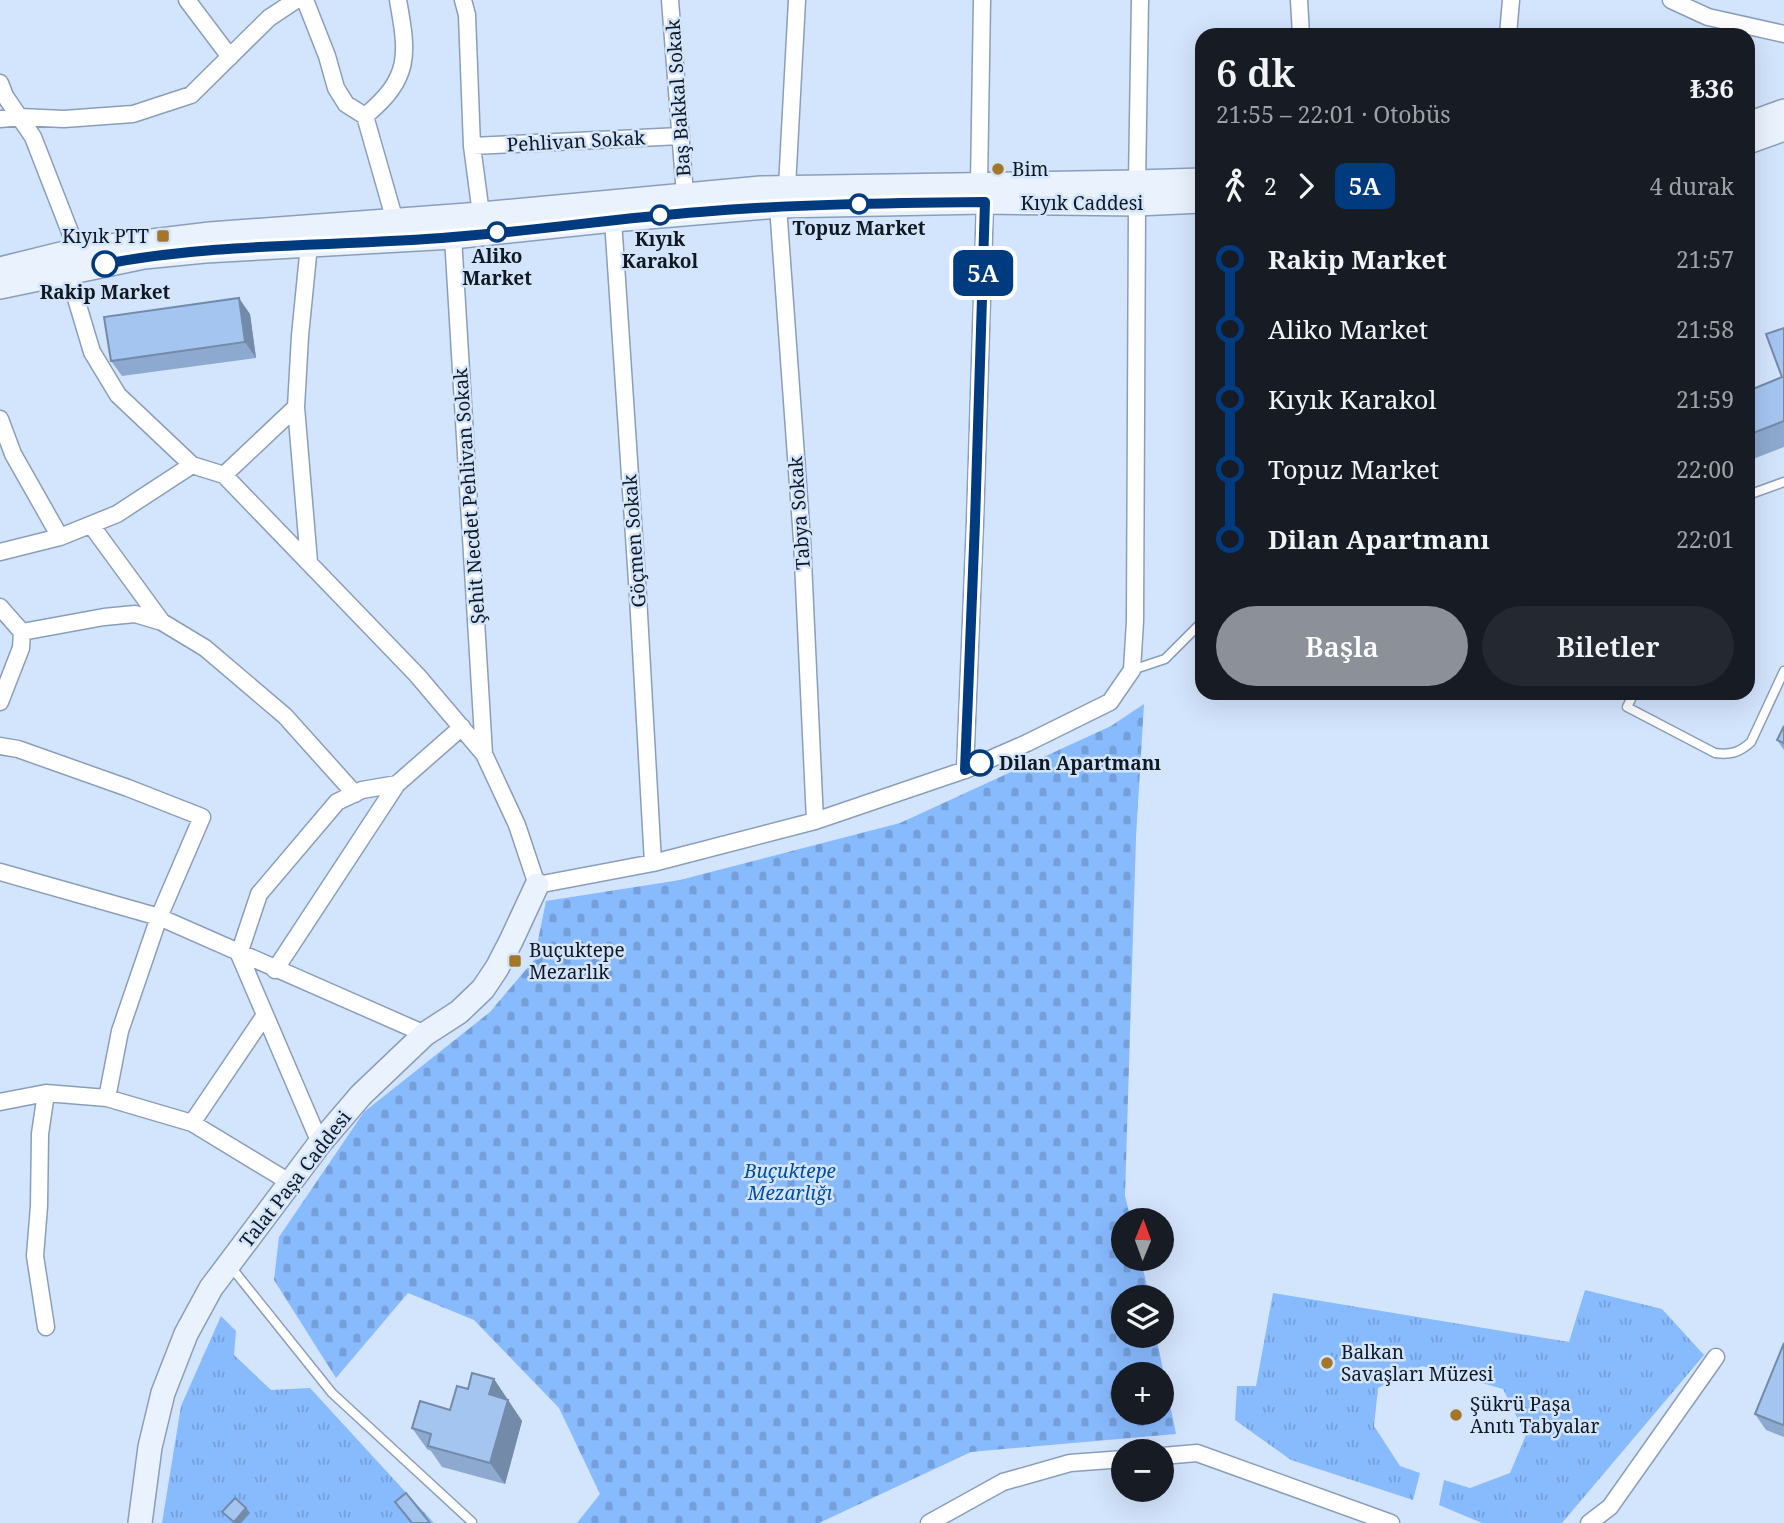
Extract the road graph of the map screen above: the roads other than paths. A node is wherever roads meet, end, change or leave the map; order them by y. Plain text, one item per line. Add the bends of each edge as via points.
1 (187, 0) edge
2 (296, 0) edge
3 (305, 0) edge
4 (398, 0) edge
5 (463, 0) edge
6 (670, 0) edge
7 (797, 0) edge
8 (982, 0) edge
9 (1140, 0) edge
10 (1299, 0) edge
11 (1511, 0) edge
12 (1671, 0) edge
13 (1301, 28) edge
14 (1509, 28) edge
15 (1784, 34) edge
16 (230, 57) junction
17 (0, 83) edge
18 (1784, 111) edge
19 (365, 116) junction
20 (20, 117) junction
21 (0, 119) edge
22 (1755, 121) edge
23 (1784, 130) edge
24 (681, 136) junction
25 (1755, 140) edge
26 (472, 146) junction
27 (1195, 181) edge
28 (982, 193) junction
29 (1137, 193) junction
30 (685, 195) junction
31 (783, 197) junction
32 (1195, 200) edge
33 (481, 214) junction
34 (613, 220) junction
35 (395, 221) junction
36 (451, 227) junction
37 (309, 245) junction
38 (69, 259) junction
39 (0, 269) edge
40 (0, 287) edge
41 (296, 407) junction
42 (0, 419) edge
43 (192, 465) junction
44 (224, 475) junction
45 (1784, 482) edge
46 (1755, 492) edge
47 (91, 525) junction
48 (60, 537) junction
49 (0, 552) edge
50 (309, 562) junction
51 (0, 607) edge
52 (163, 622) junction
53 (1195, 629) edge
54 (22, 632) junction
55 (1132, 670) junction
56 (1784, 671) edge
57 (1630, 700) edge
58 (0, 702) edge
59 (462, 727) junction
60 (0, 746) edge
61 (484, 754) junction
62 (965, 770) junction
63 (397, 784) junction
64 (355, 794) junction
65 (815, 821) junction
66 (653, 863) junction
67 (0, 872) edge
68 (537, 885) junction
69 (159, 917) junction
70 (239, 954) junction
71 (275, 970) junction
72 (265, 1016) junction
73 (425, 1034) junction
74 (47, 1093) junction
75 (107, 1098) junction
76 (0, 1102) edge
77 (192, 1123) junction
78 (320, 1143) junction
79 (291, 1182) junction
80 (229, 1264) junction
81 (46, 1326) dead end
82 (1716, 1357) dead end
83 (1174, 1455) edge
84 (1111, 1460) edge
85 (472, 1522) edge
86 (140, 1523) edge
87 (929, 1523) edge
88 (1391, 1523) edge
89 (1589, 1523) edge

1 - 16 street
2 - 16 street via 268,18
3 - 19 street via 336,88 346,104
4 - 19 street via 405,39 402,68 395,87
5 - 26 street
6 - 24 street, Baş Bakkal Sokak
7 - 31 street, Tabya Sokak
8 - 28 street
9 - 29 street
10 - 13 street
11 - 14 street
12 - 15 street via 1708,17
16 - 20 street via 191,95 133,114
17 - 20 street
18 - 22 main road
19 - 35 street
20 - 21 street
20 - 38 street via 33,137
23 - 25 main road
24 - 26 street, Pehlivan Sokak
24 - 30 street, Baş Bakkal Sokak
26 - 33 street
27 - 29 main road, Kıyık Caddesi
28 - 29 main road, Kıyık Caddesi
28 - 31 main road, Kıyık Caddesi
28 - 62 street
29 - 32 main road, Kıyık Caddesi
29 - 55 street
30 - 31 main road, Kıyık Caddesi via 761,188
30 - 33 main road, Kıyık Caddesi
31 - 34 main road, Kıyık Caddesi
31 - 65 street, Tabya Sokak
33 - 36 main road, Kıyık Caddesi
34 - 36 main road, Kıyık Caddesi
34 - 66 street, Göçmen Sokak
35 - 36 main road, Kıyık Caddesi
35 - 38 main road, Kıyık Caddesi via 210,234
36 - 37 main road, Kıyık Caddesi
36 - 61 street, Şehit Necdet Pehlivan Sokak
37 - 38 main road, Kıyık Caddesi
37 - 41 street
38 - 39 main road, Kıyık Caddesi
38 - 40 main road, Kıyık Caddesi
38 - 43 street via 92,352 118,395
41 - 44 street
41 - 50 street
42 - 48 street via 13,454
43 - 44 street
43 - 47 street via 117,514
44 - 50 street
45 - 46 lane
47 - 48 street
47 - 52 street
48 - 49 street
50 - 59 street
51 - 54 street
52 - 54 street via 135,614
52 - 64 street via 205,649 285,716
53 - 55 lane via 1165,659
54 - 58 street
55 - 62 street via 1110,702
56 - 57 lane via 1751,742 1730,755 1715,753 1627,707
59 - 61 street
59 - 63 street
60 - 69 street via 202,817
61 - 68 street via 517,825
62 - 65 street
63 - 64 street
63 - 71 street
64 - 70 street via 337,802 259,894
65 - 66 street
66 - 68 street
67 - 69 street
68 - 73 main road, Talat Paşa Caddesi via 483,989
69 - 70 street
69 - 75 street via 120,1031
70 - 71 street
70 - 72 street
71 - 73 street
72 - 77 street
72 - 78 street
73 - 78 main road, Talat Paşa Caddesi via 361,1095
74 - 75 street
74 - 76 street
74 - 81 street via 40,1134 35,1256
75 - 77 street
77 - 79 street
78 - 79 main road, Talat Paşa Caddesi
79 - 80 main road, Talat Paşa Caddesi
80 - 85 lane via 332,1393
80 - 86 main road, Talat Paşa Caddesi via 197,1311 174,1362 152,1435
82 - 89 street via 1610,1507
83 - 88 street via 1197,1453
84 - 87 street via 1070,1463 1003,1482

